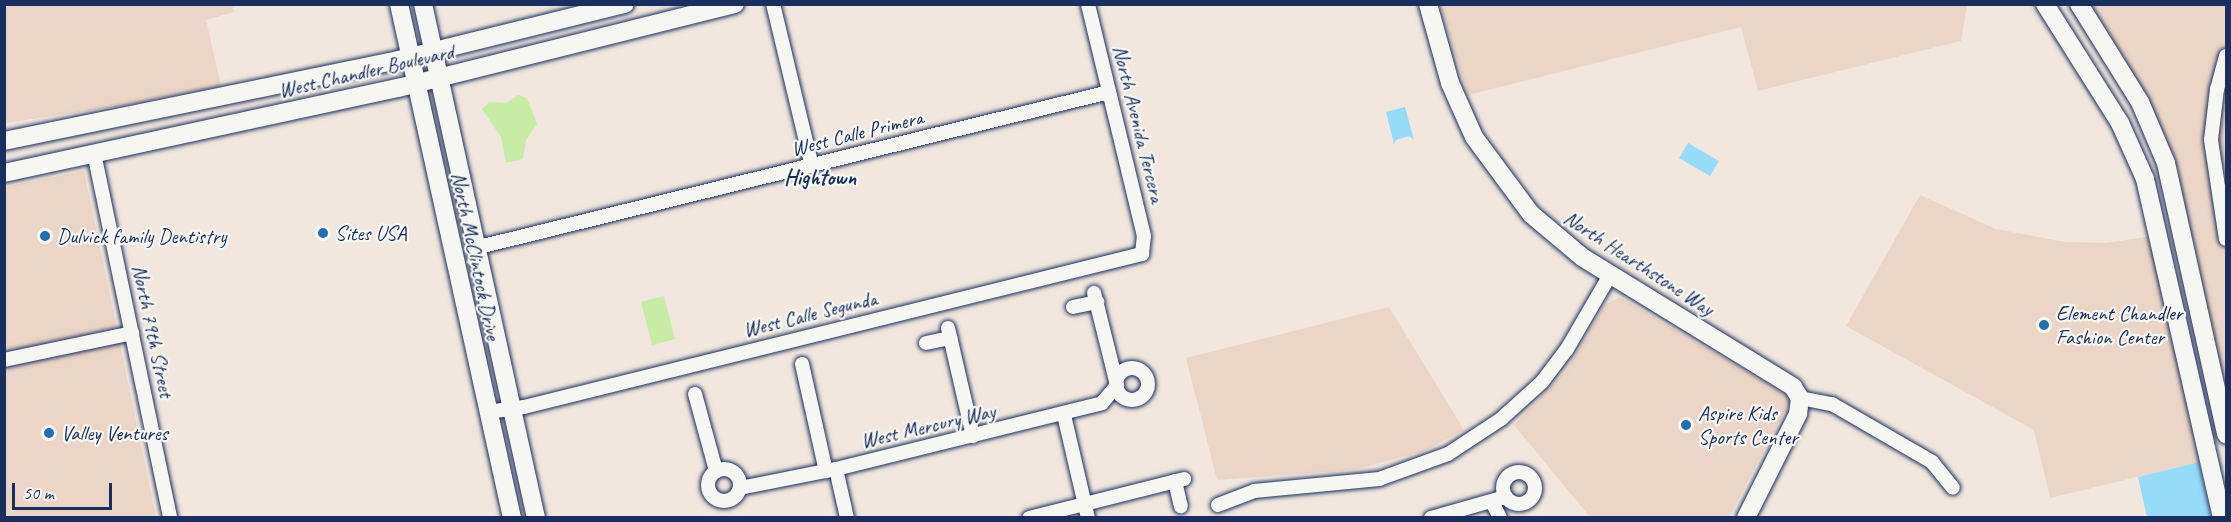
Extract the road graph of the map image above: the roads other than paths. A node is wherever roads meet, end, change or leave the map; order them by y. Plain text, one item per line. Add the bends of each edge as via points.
1 (399, 4) edge
2 (423, 4) edge
3 (625, 4) edge
4 (735, 4) edge
5 (773, 4) edge
6 (1088, 4) edge
7 (1428, 4) edge
8 (2045, 4) edge
9 (2079, 4) edge
10 (433, 51) junction
11 (2226, 56) edge
12 (409, 57) junction
13 (439, 78) junction
14 (415, 84) junction
15 (1109, 92) junction
16 (4, 141) edge
17 (94, 153) junction
18 (812, 166) junction
19 (4, 173) edge
20 (2226, 239) edge
21 (475, 248) junction
22 (1142, 254) joint
23 (1610, 275) junction
24 (1073, 307) dead end
25 (132, 333) junction
26 (926, 343) dead end
27 (4, 360) edge
28 (802, 364) dead end
29 (694, 394) dead end
30 (1800, 398) junction
31 (511, 410) junction
32 (488, 412) junction
33 (1064, 415) junction
34 (2226, 434) edge
35 (973, 436) junction
36 (831, 470) junction
37 (716, 471) junction
38 (740, 488) junction
39 (1953, 488) dead end
40 (1218, 505) dead end
41 (1181, 506) dead end
42 (1087, 511) edge
43 (170, 518) edge
44 (512, 518) edge
45 (536, 518) edge
46 (848, 518) edge
47 (1029, 518) edge
48 (1431, 518) edge
49 (1500, 518) edge
50 (1746, 518) edge
51 (2222, 518) edge

1 - 12 main road, North McClintock Drive
2 - 10 main road, North McClintock Drive
3 - 10 main road, West Chandler Boulevard
4 - 13 main road, West Chandler Boulevard
5 - 18 street
6 - 15 street, North Avenida Tercera
7 - 23 main road, North Hearthstone Way via 1453,91 1496,171 1542,224
8 - 51 main road via 2120,123 2145,179
9 - 34 main road via 2140,102 2166,163
10 - 12 main road, West Chandler Boulevard
10 - 13 main road, North McClintock Drive
11 - 20 street via 2217,89 2211,140
12 - 14 main road, North McClintock Drive
12 - 16 main road, West Chandler Boulevard
13 - 14 main road, West Chandler Boulevard
13 - 21 main road, North McClintock Drive
14 - 17 main road, West Chandler Boulevard
14 - 32 main road, North McClintock Drive
15 - 18 street, West Calle Primera
15 - 22 street, North Avenida Tercera via 1144,236
17 - 19 main road, West Chandler Boulevard
17 - 25 street, North 79th Street
18 - 21 street, West Calle Primera
21 - 31 main road, North McClintock Drive
22 - 31 street, West Calle Segunda
23 - 30 main road, North Hearthstone Way via 1784,379
23 - 40 street via 1567,349 1542,382 1501,419 1466,443 1429,463 1379,479 1254,491
24 - 33 street, West Mercury Way via 1095,297 1117,385 1102,403
25 - 27 street
25 - 43 street, North 79th Street
26 - 35 street via 949,333
28 - 36 street
29 - 37 street
30 - 39 street via 1833,404 1932,462
30 - 50 main road via 1797,416
31 - 32 street, West Calle Segunda
31 - 45 main road, North McClintock Drive
32 - 44 main road, North McClintock Drive
33 - 35 street, West Mercury Way
33 - 42 street
35 - 36 street, West Mercury Way
36 - 38 street, West Mercury Way
36 - 46 street
37 - 38 street via 731,470 738,477
37 - 38 street, West Mercury Way via 708,484 715,497 730,499
41 - 42 street via 1179,480
42 - 47 street
48 - 49 street via 1499,499

